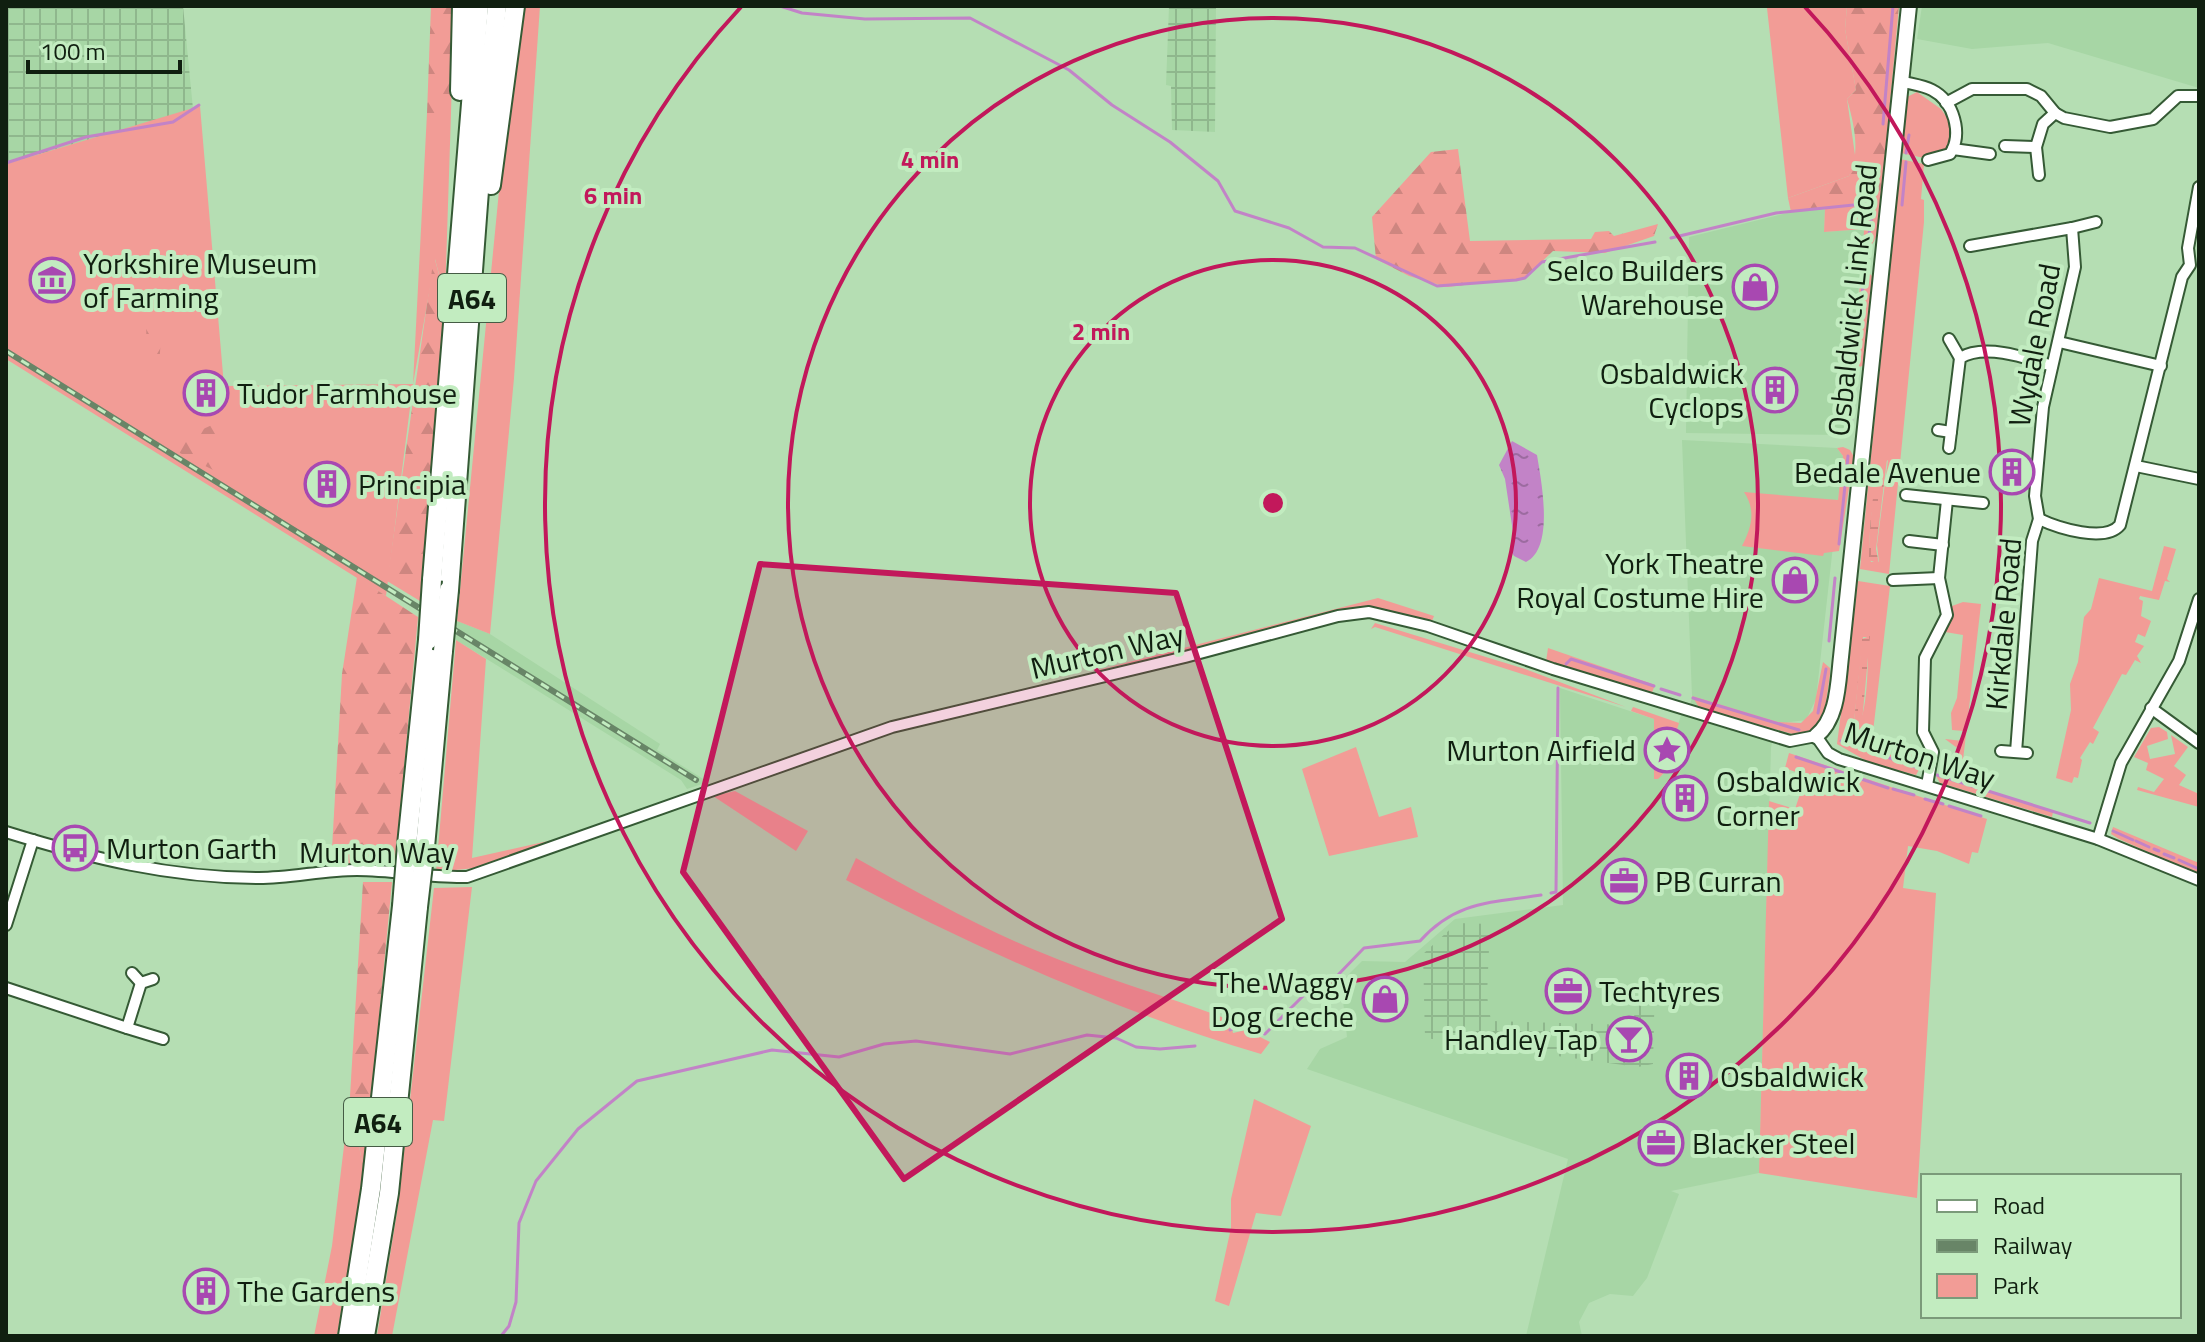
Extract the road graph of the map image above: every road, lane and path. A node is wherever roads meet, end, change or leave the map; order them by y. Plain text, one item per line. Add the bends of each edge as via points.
1 (462, 6) edge
2 (479, 6) edge
3 (497, 6) edge
4 (515, 6) edge
5 (1909, 6) edge
6 (1900, 81) junction
7 (2199, 96) edge
8 (1946, 103) junction
9 (2055, 113) junction
10 (466, 137) junction
11 (2005, 146) dead end
12 (2036, 147) junction
13 (1953, 149) junction
14 (1990, 154) dead end
15 (1928, 160) dead end
16 (2039, 175) dead end
17 (2199, 187) edge
18 (2096, 222) dead end
19 (2072, 228) junction
20 (1979, 249) dead end
21 (475, 254) junction
22 (2195, 264) edge
23 (1949, 339) dead end
24 (2059, 342) junction
25 (1960, 358) junction
26 (2052, 366) junction
27 (2161, 366) junction
28 (1938, 430) dead end
29 (1951, 432) junction
30 (1949, 448) dead end
31 (2136, 466) junction
32 (2199, 479) edge
33 (1906, 495) dead end
34 (1947, 500) junction
35 (1983, 503) dead end
36 (2039, 519) junction
37 (1909, 541) dead end
38 (1943, 545) junction
39 (1939, 578) junction
40 (1893, 580) dead end
41 (2199, 599) edge
42 (435, 645) junction
43 (2151, 708) junction
44 (1816, 736) junction
45 (2199, 743) edge
46 (2001, 751) dead end
47 (1929, 776) junction
48 (6, 832) edge
49 (2099, 835) junction
50 (33, 840) junction
51 (2199, 880) edge
52 (410, 906) junction
53 (6, 925) edge
54 (132, 973) dead end
55 (153, 979) dead end
56 (141, 983) junction
57 (6, 988) edge
58 (127, 1028) junction
59 (163, 1039) dead end
60 (348, 1336) edge
61 (365, 1336) edge

1 - 10 highway via 460,94
2 - 10 highway, A64
3 - 21 highway, A64
4 - 21 highway via 490,188
5 - 6 street, Osbaldwick Link Road
6 - 8 street via 1932,90
6 - 44 street, Osbaldwick Link Road via 1841,657 1831,715
7 - 9 street via 2178,96 2153,119 2110,127 2078,123
8 - 9 street via 1972,89 2027,89
8 - 13 street via 1956,123
9 - 12 street via 2043,124
10 - 42 highway, A64, bridge via 432,580
11 - 12 street
12 - 16 street
13 - 14 street
13 - 15 street via 1943,158
17 - 22 street via 2188,248
18 - 19 street, Wydale Road
19 - 20 street, Wydale Road
19 - 24 street, Wydale Road via 2075,267
21 - 42 highway, A64, bridge via 449,590
22 - 27 street via 2182,277
23 - 25 street
24 - 26 street, Wydale Road
24 - 27 street
25 - 26 street via 2012,355
25 - 29 street
26 - 36 street, Wydale Road via 2035,496
27 - 31 street
28 - 29 street
29 - 30 street
31 - 32 street
31 - 36 street, Kirkdale Road via 2115,531 2103,534
33 - 34 street
34 - 35 street
34 - 38 street
36 - 46 street, Kirkdale Road via 2032,541 2022,752
37 - 38 street
38 - 39 street
39 - 40 street
39 - 47 street via 1947,615 1925,658 1923,732 1933,752
41 - 43 street via 2179,661
42 - 52 highway, A64, bridge
43 - 45 street
43 - 49 street via 2121,763
44 - 47 street, Murton Way via 1833,756
44 - 50 street, Murton Way via 1790,741 1369,612 892,727 467,877 376,870 202,876 99,861
47 - 49 street, Murton Way
48 - 50 street, Murton Way
49 - 51 street, Murton Way
50 - 53 street
52 - 60 highway, A64
52 - 61 highway, A64 via 389,1193
54 - 56 street
55 - 56 street
56 - 58 street
57 - 58 street
58 - 59 street

